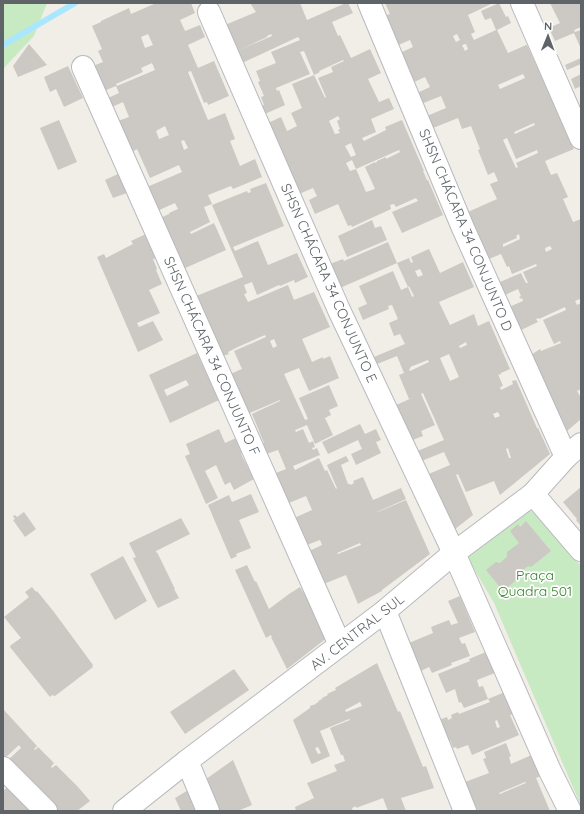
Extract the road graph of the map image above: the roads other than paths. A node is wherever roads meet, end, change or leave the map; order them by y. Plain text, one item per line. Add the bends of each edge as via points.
1 (369, 3) edge
2 (522, 3) edge
3 (209, 12) dead end
4 (83, 67) dead end
5 (581, 138) edge
6 (573, 450) edge
7 (533, 494) junction
8 (581, 550) edge
9 (454, 553) junction
10 (386, 611) junction
11 (340, 645) junction
12 (187, 761) junction
13 (3, 768) edge
14 (46, 811) edge
15 (124, 811) edge
16 (208, 811) edge
17 (465, 811) edge
18 (570, 811) edge

1 - 6 street, SHSN CHÁCARA 34 CONJUNTO D via 463,228
2 - 5 street
3 - 9 street, SHSN CHÁCARA 34 CONJUNTO E via 339,310
4 - 11 street, SHSN CHÁCARA 34 CONJUNTO F
6 - 7 street, AV. CENTRAL SUL
7 - 8 street
7 - 9 street, AV. CENTRAL SUL
9 - 10 street, AV. CENTRAL SUL
9 - 18 street, SHSN CHÁCARA 34 CONJUNTO E
10 - 11 street, AV. CENTRAL SUL
10 - 17 street
11 - 12 street, AV. CENTRAL SUL
12 - 15 street, AV. CENTRAL SUL
12 - 16 street
13 - 14 street

